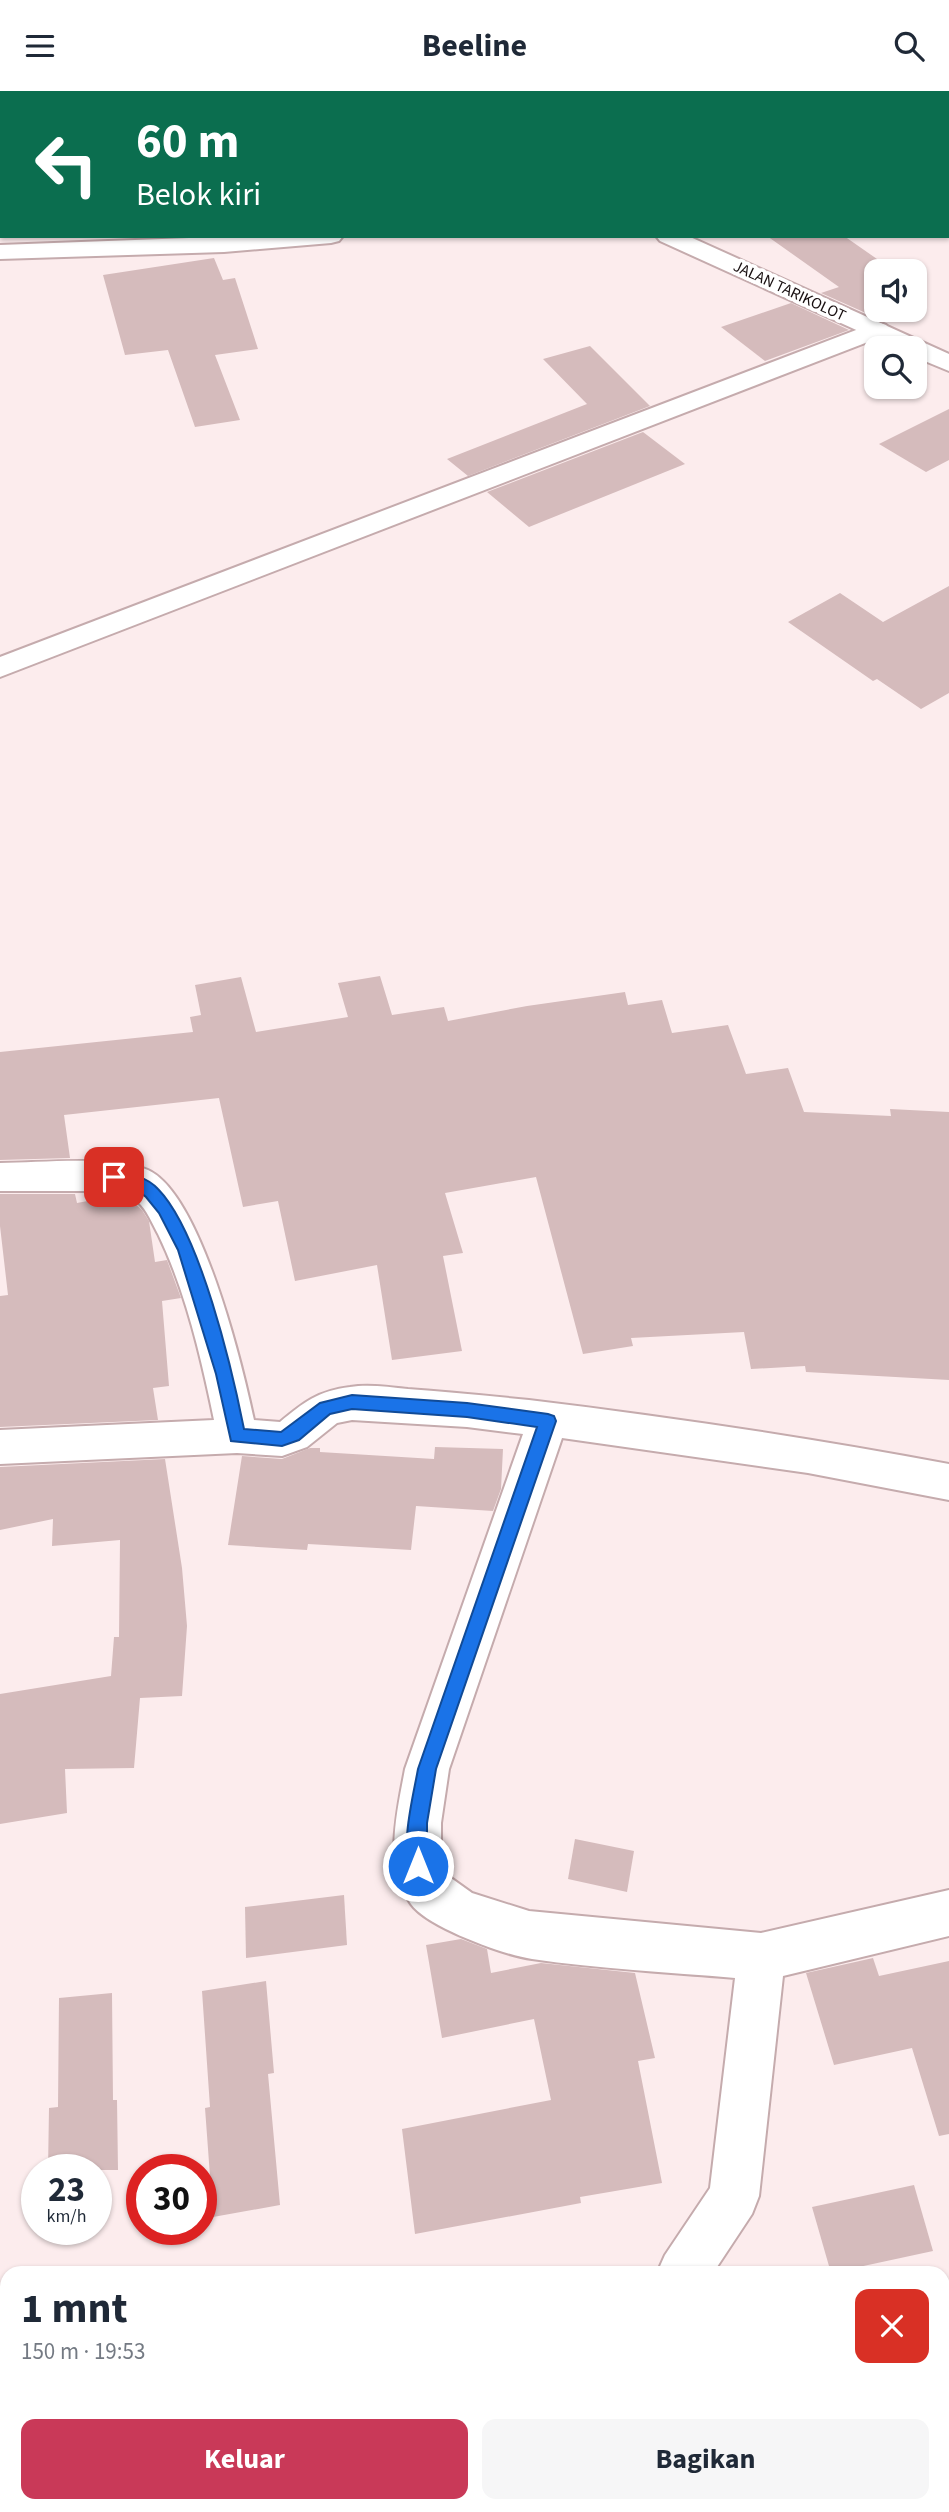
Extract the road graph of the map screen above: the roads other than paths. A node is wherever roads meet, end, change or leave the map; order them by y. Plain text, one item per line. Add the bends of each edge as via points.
1 (307, 238) edge
2 (672, 238) edge
3 (0, 252) edge
4 (877, 330) junction
5 (949, 363) edge
6 (0, 668) edge
7 (0, 1177) edge
8 (548, 1421) junction
9 (237, 1436) junction
10 (0, 1447) edge
11 (949, 1482) edge
12 (949, 1913) edge
13 (761, 1957) junction
14 (688, 2266) edge

1 - 3 street via 210,246
2 - 4 street, JALAN TARIKOLOT
4 - 5 street, JALAN TARIKOLOT
4 - 6 street
7 - 9 street via 114,1177 136,1181 152,1192 193,1268 225,1374
8 - 9 street via 352,1402 326,1408 282,1439
8 - 11 street via 808,1455
8 - 13 street via 427,1769 418,1823 418,1866 428,1889 459,1912 529,1935
9 - 10 street
12 - 13 street
13 - 14 street via 734,2196

